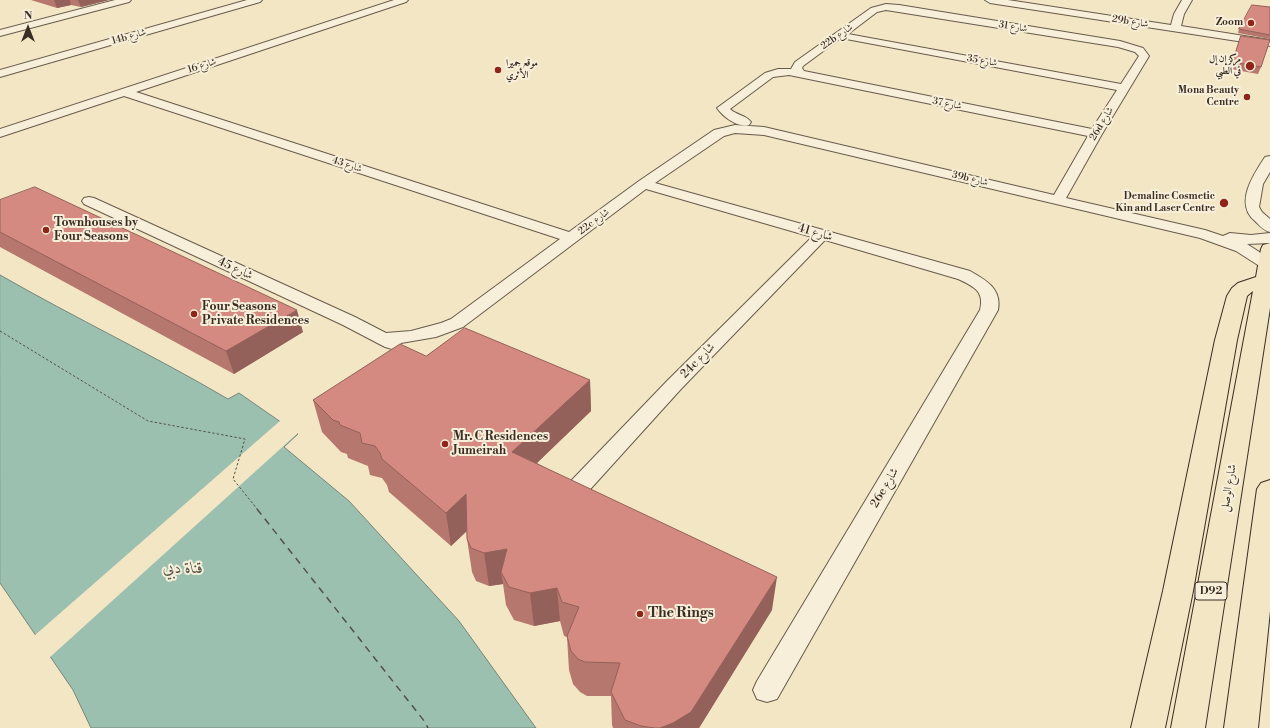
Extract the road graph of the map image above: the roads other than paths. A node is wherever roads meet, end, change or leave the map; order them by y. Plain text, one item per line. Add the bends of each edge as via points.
1 (126, 0) edge
2 (254, 0) edge
3 (403, 0) edge
4 (990, 0) edge
5 (1187, 0) edge
6 (1016, 2) edge
7 (886, 7) joint
8 (1179, 16) junction
9 (1165, 27) junction
10 (1175, 29) junction
11 (0, 33) edge
12 (839, 35) junction
13 (1270, 44) edge
14 (1139, 50) joint
15 (799, 72) junction
16 (0, 74) edge
17 (1124, 88) junction
18 (124, 92) junction
19 (740, 125) junction
20 (0, 133) edge
21 (1096, 134) junction
22 (1270, 160) edge
23 (644, 184) junction
24 (1058, 200) junction
25 (89, 201) dead end
26 (1270, 227) edge
27 (822, 235) junction
28 (1205, 235) junction
29 (571, 238) junction
30 (1270, 238) edge
31 (1267, 264) edge
32 (983, 286) joint
33 (382, 338) joint
34 (577, 489) edge
35 (1270, 489) edge
36 (767, 690) dead end
37 (1148, 728) edge
38 (1188, 728) edge
39 (1241, 728) edge

1 - 11 street
2 - 16 street, 14b شارع
3 - 18 street, شارع 16
4 - 6 street, 29b شارع
5 - 8 street
6 - 9 street, 29b شارع
7 - 12 street, 22b شارع via 874,10
7 - 14 street, شارع 31 via 1120,44
8 - 9 street via 1173,18
8 - 10 street
9 - 10 street, 29b شارع
10 - 13 street, 29b شارع
12 - 15 street, 22b شارع via 797,66 796,70
12 - 17 street, شارع 35
14 - 17 street, 26d شارع via 1144,56
15 - 19 street, شارع 37 via 776,72 769,75 725,105 724,111
15 - 21 street, شارع 37 via 808,76
17 - 21 street, 26d شارع
18 - 20 street, شارع 16
18 - 29 street, شارع 43
19 - 23 street, 22c شارع via 719,133
19 - 24 street, 39b شارع
21 - 24 street, 26d شارع
22 - 26 street via 1256,184 1252,207 1255,214
23 - 27 street, شارع 41
23 - 29 street, 22c شارع
24 - 28 street, 39b شارع
25 - 33 street, شارع 45
27 - 32 street, شارع 41 via 953,271
27 - 34 street, 24c شارع via 674,385
28 - 30 street, 39b شارع via 1243,240
28 - 31 street, 39b شارع via 1242,248
29 - 33 street, 22c شارع via 439,338 420,344 400,345
31 - 37 main road via 1237,296
31 - 38 main road, شارع الوصل / D92
32 - 36 street, 26e شارع via 990,294 992,302 989,310
35 - 39 main road

